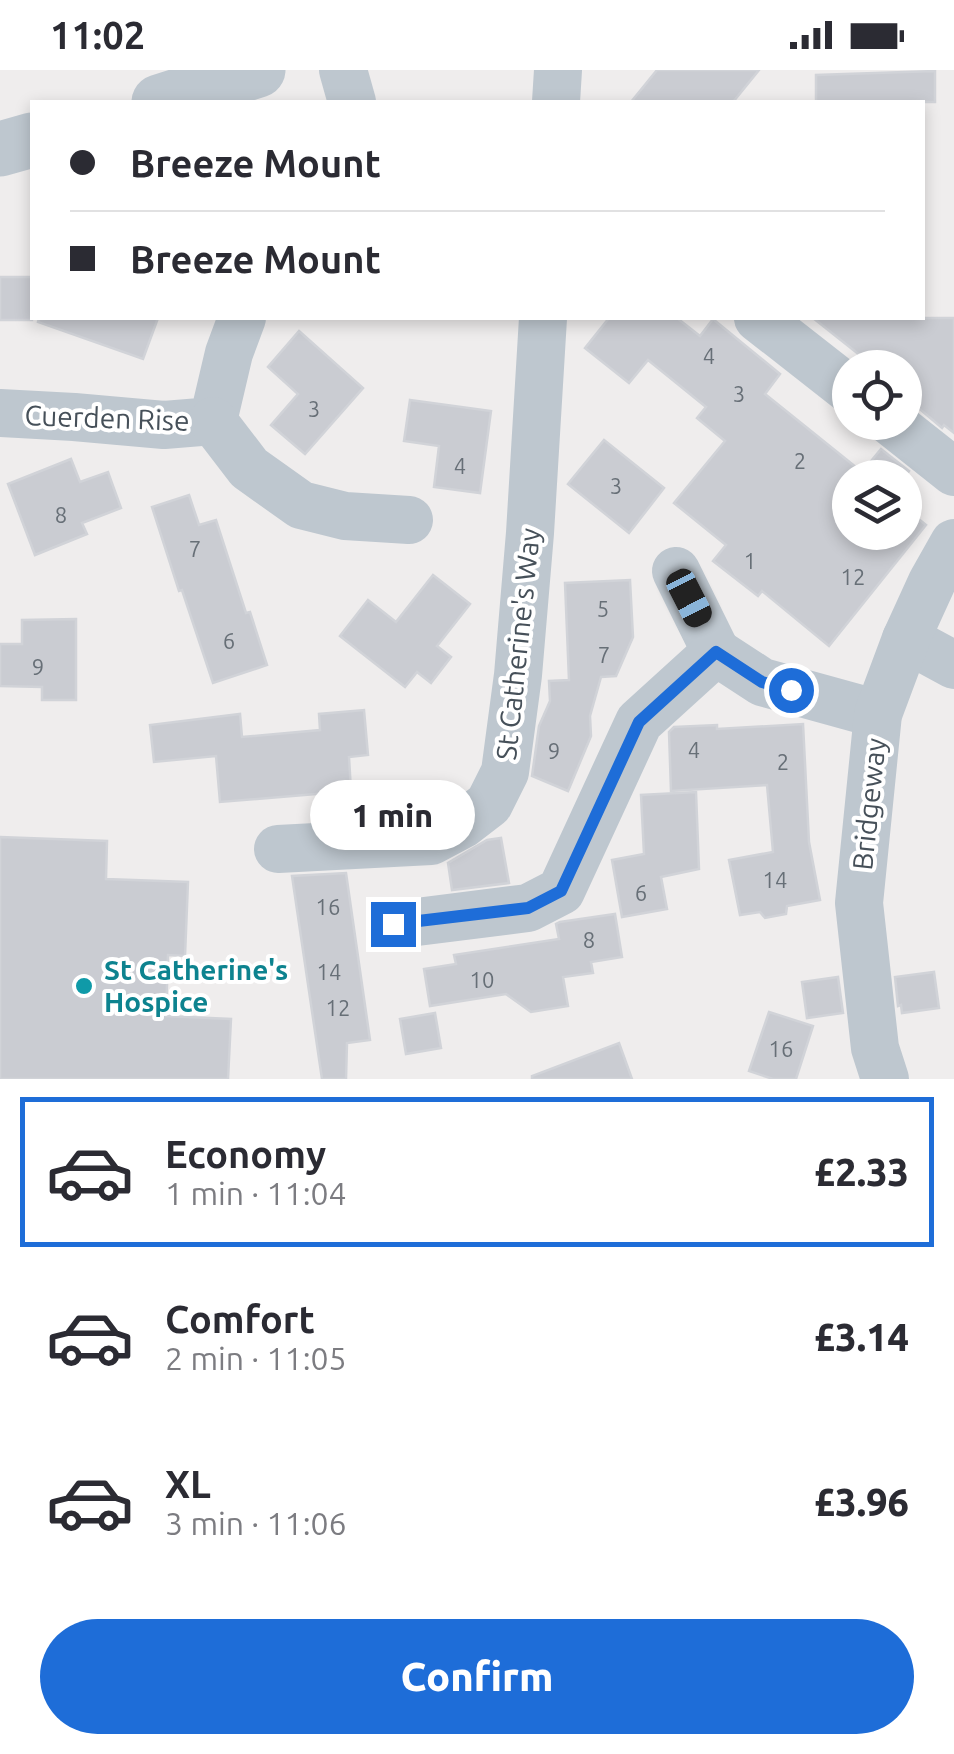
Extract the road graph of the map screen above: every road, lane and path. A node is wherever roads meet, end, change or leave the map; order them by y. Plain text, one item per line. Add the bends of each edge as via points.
1 (258, 70) edge
2 (343, 70) edge
3 (558, 70) edge
4 (165, 100) edge
5 (351, 100) edge
6 (556, 100) edge
7 (30, 141) edge
8 (0, 149) edge
9 (241, 320) edge
10 (543, 320) edge
11 (761, 320) edge
12 (832, 376) edge
13 (0, 413) edge
14 (214, 421) junction
15 (914, 440) edge
16 (954, 472) edge
17 (410, 520) dead end
18 (954, 543) edge
19 (676, 571) dead end
20 (906, 639) junction
21 (716, 652) junction
22 (954, 665) edge
23 (878, 714) junction
24 (278, 849) dead end
25 (393, 924) dead end
26 (884, 1079) edge

1 - 4 street
2 - 5 street
3 - 6 street
7 - 8 street
9 - 14 street, Cuerden Rise
10 - 24 street, St Catherine's Way via 518,674 505,772 489,804 431,841
11 - 12 street
13 - 14 street, Cuerden Rise via 164,425
14 - 17 street, Cuerden Rise via 249,468 301,506
15 - 16 street
18 - 20 street, Bridgeway
19 - 21 street
20 - 22 street
20 - 23 street, Bridgeway
21 - 23 street via 762,682
21 - 25 street via 639,722 561,891 528,908
23 - 26 street, Bridgeway via 859,902

